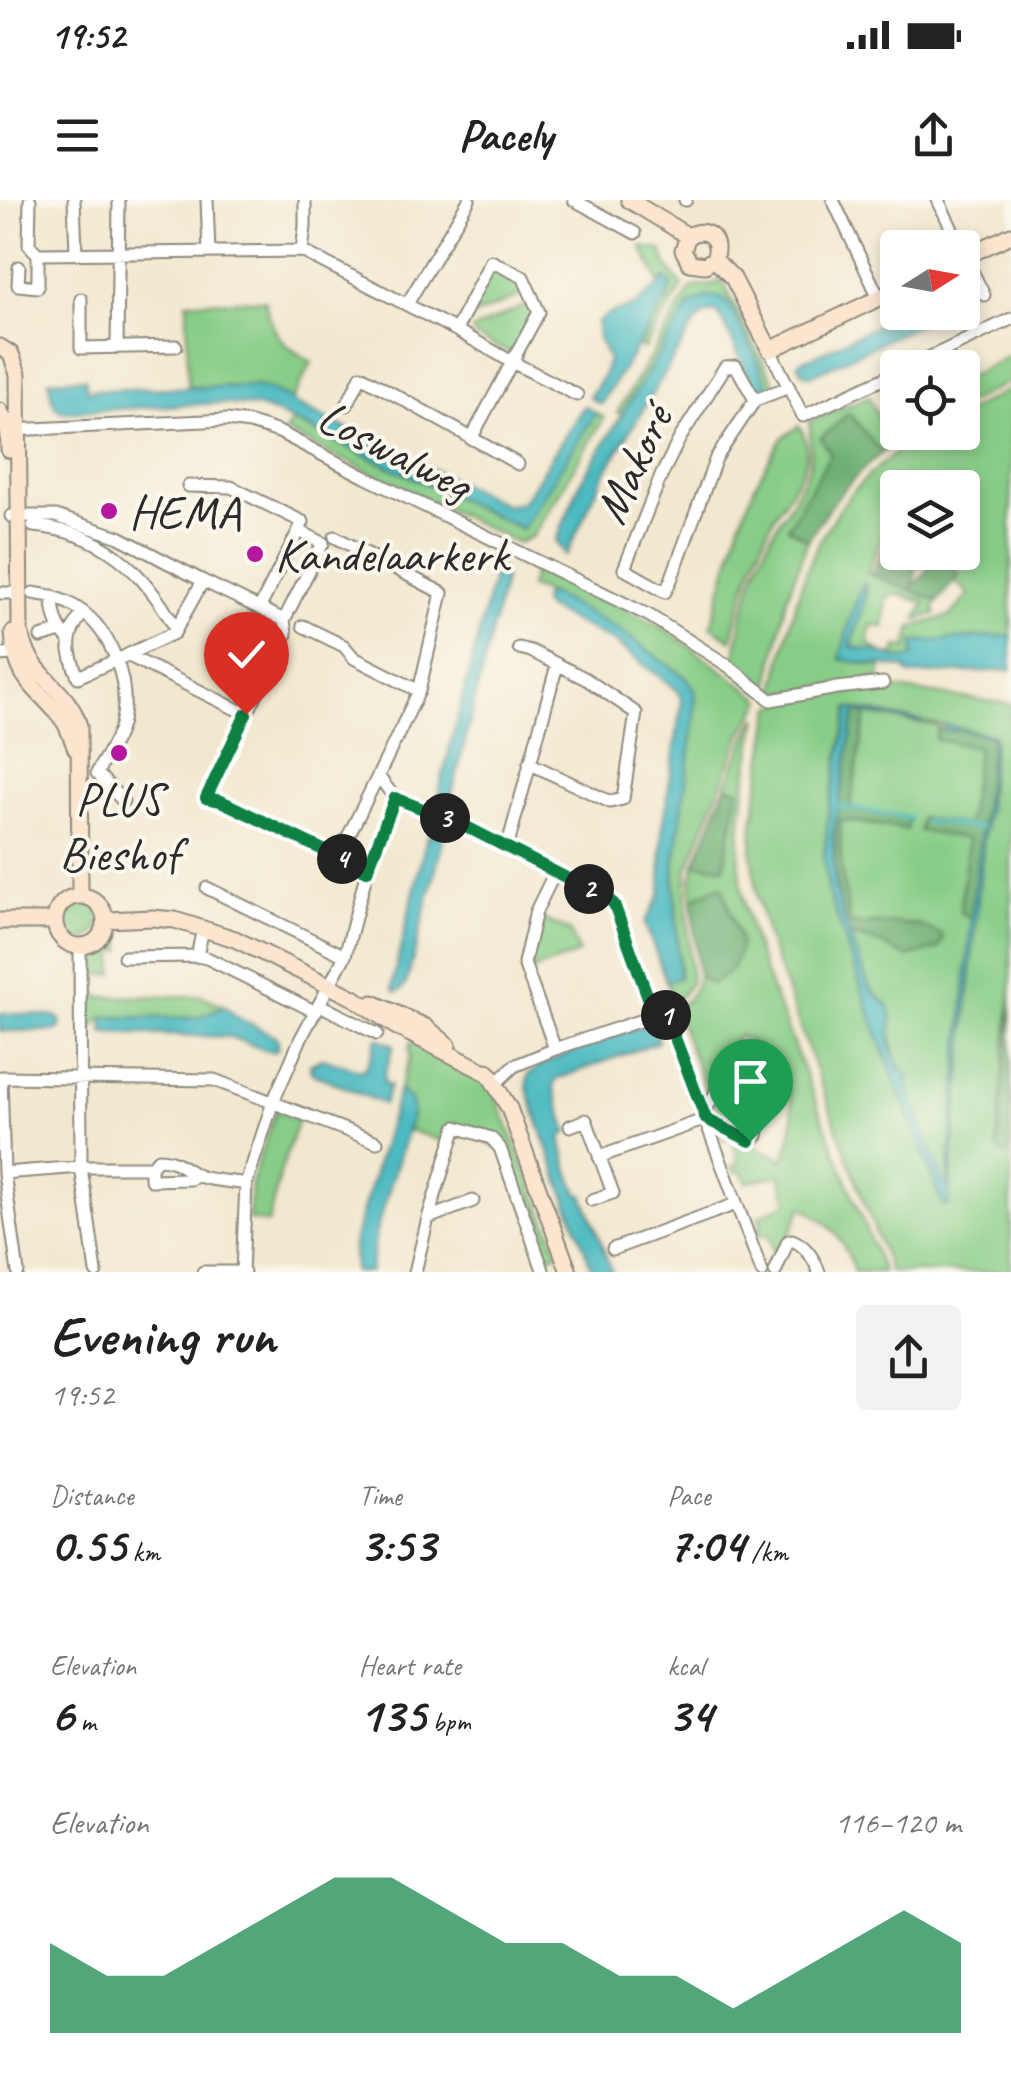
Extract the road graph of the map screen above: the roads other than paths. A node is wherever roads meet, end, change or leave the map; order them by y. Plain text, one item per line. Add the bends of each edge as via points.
1 (30, 200) edge
2 (74, 200) edge
3 (119, 200) edge
4 (208, 200) edge
5 (305, 200) edge
6 (469, 200) edge
7 (574, 200) edge
8 (629, 200) edge
9 (833, 200) edge
10 (938, 200) edge
11 (654, 206) edge
12 (952, 230) edge
13 (635, 233) dead end
14 (1011, 235) edge
15 (688, 236) junction
16 (980, 250) edge
17 (302, 251) junction
18 (76, 252) junction
19 (209, 252) junction
20 (120, 253) junction
21 (38, 254) junction
22 (714, 259) junction
23 (18, 267) dead end
24 (980, 288) edge
25 (984, 296) dead end
26 (81, 298) dead end
27 (879, 298) joint
28 (407, 304) junction
29 (1011, 319) edge
30 (456, 330) junction
31 (176, 346) dead end
32 (118, 347) junction
33 (0, 348) edge
34 (770, 350) junction
35 (945, 350) edge
36 (512, 362) junction
37 (880, 380) edge
38 (789, 387) junction
39 (577, 395) dead end
40 (755, 400) junction
41 (347, 405) dead end
42 (0, 411) edge
43 (14, 430) junction
44 (471, 439) junction
45 (518, 464) dead end
46 (188, 486) dead end
47 (24, 518) junction
48 (301, 527) junction
49 (335, 537) dead end
50 (203, 581) junction
51 (16, 595) edge
52 (52, 596) junction
53 (260, 608) junction
54 (83, 612) junction
55 (284, 620) junction
56 (302, 626) dead end
57 (176, 628) junction
58 (64, 635) junction
59 (41, 637) dead end
60 (519, 648) dead end
61 (14, 654) edge
62 (121, 658) junction
63 (557, 666) junction
64 (883, 683) dead end
65 (419, 691) junction
66 (246, 714) junction
67 (529, 763) junction
68 (378, 776) junction
69 (395, 798) junction
70 (123, 801) dead end
71 (507, 848) junction
72 (338, 857) junction
73 (367, 871) junction
74 (555, 872) junction
75 (206, 888) dead end
76 (80, 895) junction
77 (105, 920) junction
78 (0, 921) edge
79 (55, 921) junction
80 (203, 929) junction
81 (80, 946) junction
82 (197, 956) junction
83 (344, 956) junction
84 (124, 957) dead end
85 (330, 987) junction
86 (318, 1009) junction
87 (658, 1014) junction
88 (377, 1034) dead end
89 (555, 1050) junction
90 (494, 1079) junction
91 (80, 1080) junction
92 (273, 1102) junction
93 (705, 1116) junction
94 (570, 1126) dead end
95 (377, 1142) dead end
96 (599, 1157) junction
97 (81, 1167) junction
98 (151, 1167) junction
99 (4, 1173) junction
100 (200, 1176) junction
101 (246, 1184) junction
102 (592, 1200) dead end
103 (473, 1201) dead end
104 (736, 1204) junction
105 (428, 1218) junction
106 (613, 1249) dead end
107 (567, 1267) edge
108 (541, 1271) edge
109 (18, 1272) edge
110 (96, 1272) edge
111 (203, 1272) edge
112 (243, 1272) edge
113 (415, 1272) edge
114 (762, 1272) edge
115 (774, 1272) edge
116 (819, 1272) edge

1 - 21 street via 30,245
2 - 18 street
3 - 20 street
4 - 19 street
5 - 17 street
6 - 28 street
7 - 13 street
8 - 11 street
9 - 27 street
10 - 12 street
11 - 15 street
14 - 16 street
15 - 22 street via 709,234 717,248
15 - 22 street via 682,250 690,263
17 - 19 street
17 - 28 street
18 - 20 street
18 - 21 street
19 - 20 street
20 - 32 street
21 - 23 street via 38,287 18,285
22 - 34 street via 733,278
24 - 25 street
26 - 32 street via 81,348
27 - 34 street
28 - 30 street
29 - 35 street
30 - 36 street
30 - 36 street via 491,262 523,277 539,312
31 - 32 street
33 - 43 street via 18,374
34 - 38 street
36 - 39 street
36 - 44 street
37 - 38 street via 803,416
38 - 40 street
40 - 40 street, Makoré via 716,458 665,592 624,570 660,476 725,367 736,366
41 - 44 street via 361,376
42 - 43 street
43 - 47 street
43 - 64 street, Loswalweg via 227,420 266,427 650,616 771,700
44 - 45 street
46 - 48 street via 231,487
47 - 50 street via 56,516 119,536
47 - 51 street
47 - 57 street via 82,536 121,560 141,576
48 - 53 street
48 - 55 street via 323,543
49 - 65 street via 442,593
50 - 53 street
50 - 57 street
51 - 52 street
51 - 61 street via 20,632
52 - 54 street
52 - 58 street
53 - 55 street
54 - 58 street
54 - 62 street
55 - 66 street via 286,634
56 - 65 street
57 - 62 street
58 - 59 street
58 - 62 street via 78,677
60 - 63 street
61 - 76 street via 76,714
62 - 66 street
62 - 70 street via 123,721 97,773
63 - 67 street
63 - 67 street via 636,713 624,798 610,802
65 - 68 street
66 - 72 street via 206,798
67 - 71 street
68 - 69 street
68 - 72 street
69 - 71 street
69 - 73 street
71 - 74 street
72 - 73 street
73 - 83 street
74 - 87 street via 614,904
74 - 89 street via 536,911 524,963
75 - 83 street
76 - 77 street via 98,902
76 - 79 street via 62,902
77 - 80 street via 175,920
77 - 81 street via 98,938
78 - 79 street
79 - 81 street via 61,938
80 - 82 street
80 - 85 street
81 - 91 street
82 - 84 street
82 - 86 street
83 - 85 street
85 - 86 street
85 - 90 street via 426,1027 480,1061
86 - 88 street
86 - 92 street
87 - 89 street
87 - 93 street via 667,1017
89 - 90 street
90 - 107 street
91 - 92 street via 214,1080
91 - 97 street
91 - 99 street via 1,1077
92 - 95 street
92 - 101 street
93 - 93 street via 750,1141 757,1136 756,1098 733,1070 725,1072
93 - 96 street
93 - 104 street
94 - 96 street via 586,1120
96 - 102 street via 613,1192
97 - 98 street
97 - 99 street
97 - 110 street
98 - 100 street via 170,1159
98 - 100 street via 151,1180
99 - 109 street
100 - 101 street
101 - 112 street
103 - 105 street
104 - 106 street
104 - 114 street
105 - 108 street via 456,1127 491,1138
105 - 113 street
107 - 108 street
111 - 112 street
115 - 116 street via 792,1240

